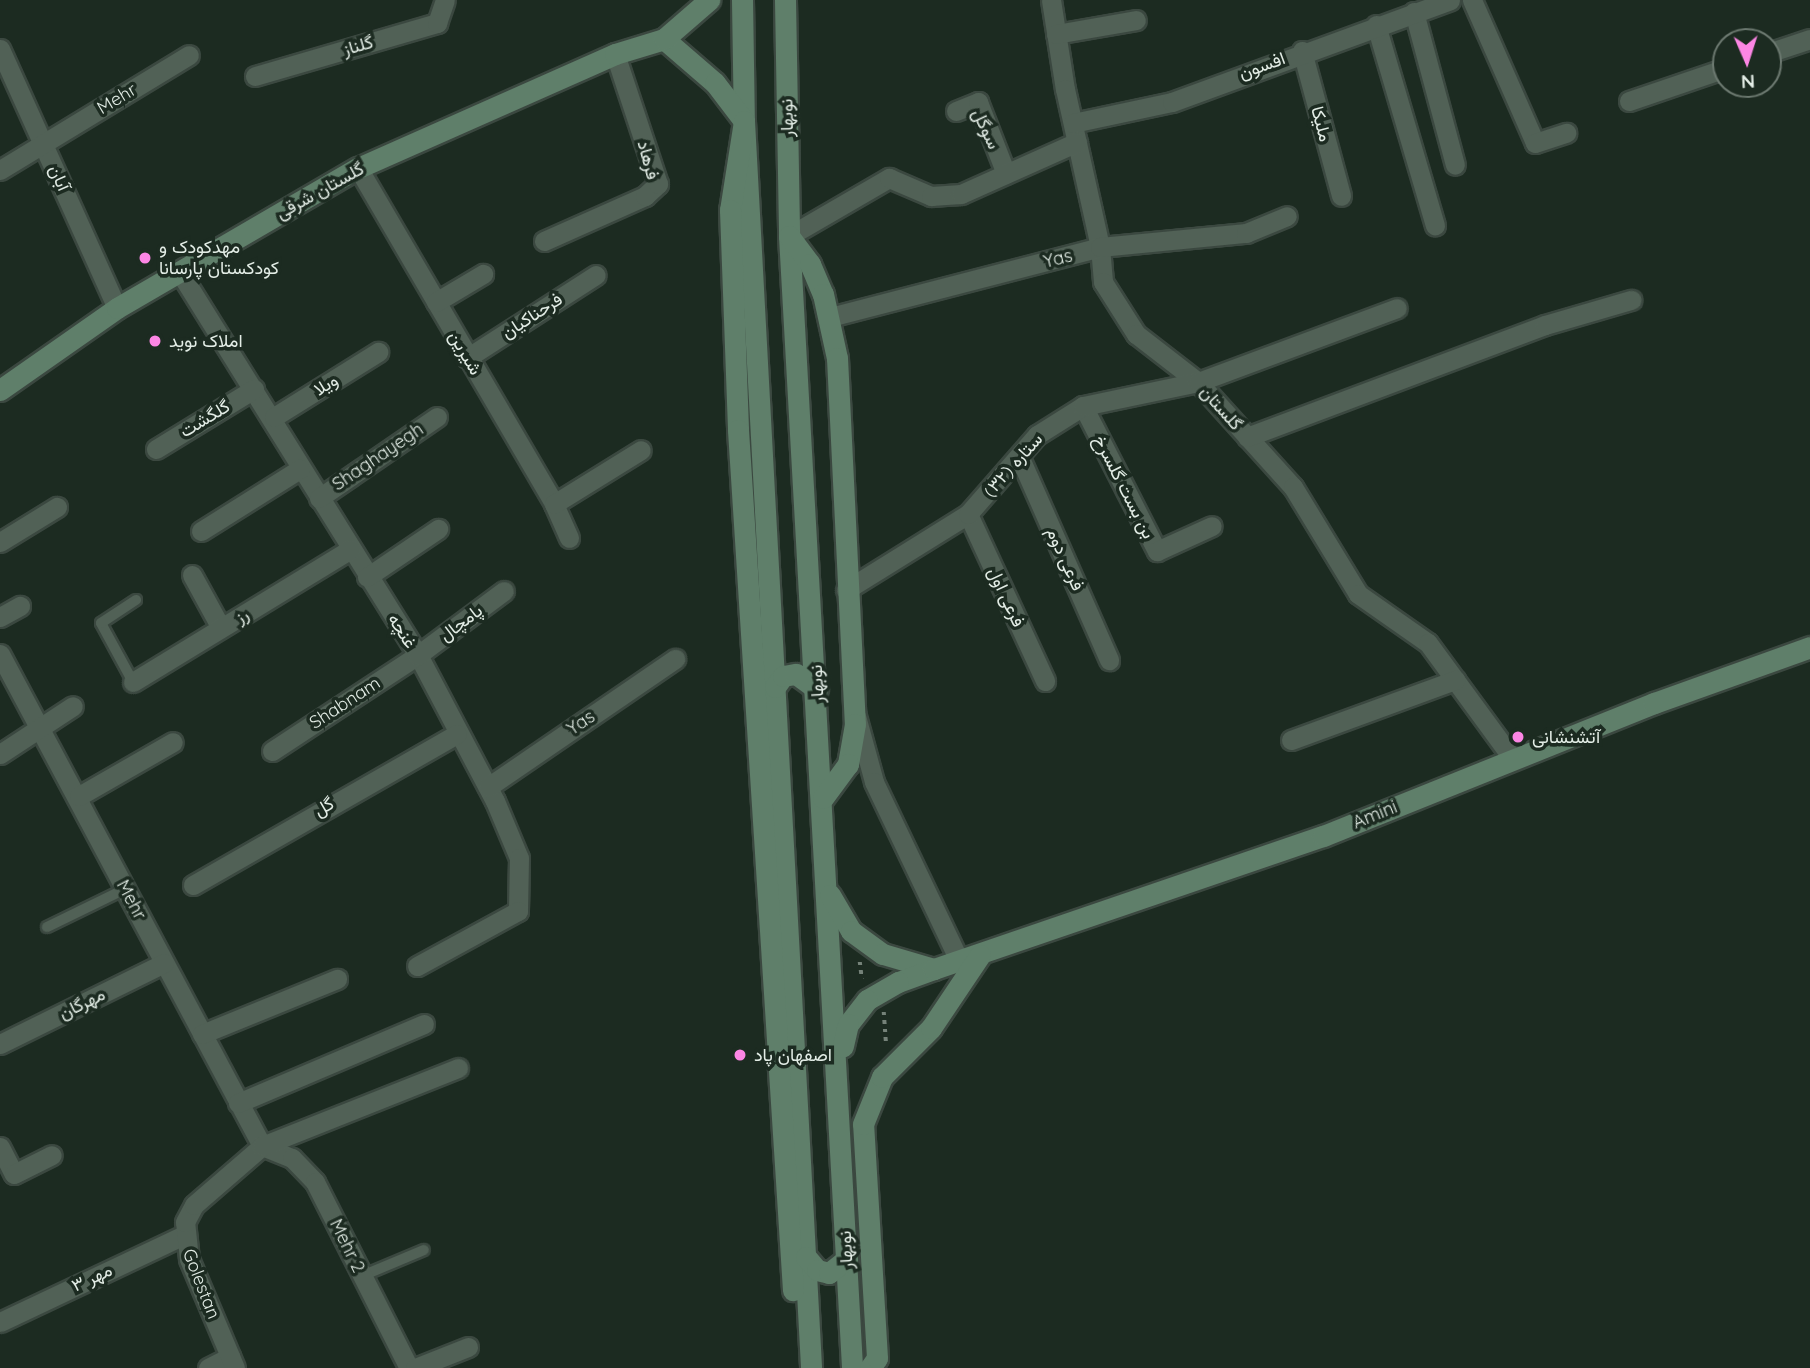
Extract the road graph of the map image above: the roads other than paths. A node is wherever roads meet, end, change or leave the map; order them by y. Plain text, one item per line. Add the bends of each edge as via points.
1 (445, 0) edge
2 (709, 0) edge
3 (742, 0) edge
4 (785, 0) edge
5 (1051, 0) edge
6 (1450, 0) edge
7 (1472, 0) edge
8 (1414, 12) junction
9 (1136, 20) dead end
10 (1376, 25) junction
11 (1056, 34) junction
12 (664, 38) junction
13 (1810, 39) edge
14 (1782, 48) edge
15 (0, 49) edge
16 (1301, 51) junction
17 (615, 54) junction
18 (189, 55) dead end
19 (1712, 73) edge
20 (255, 76) dead end
21 (1629, 101) dead end
22 (956, 111) dead end
23 (744, 121) junction
24 (1075, 132) junction
25 (1566, 133) dead end
26 (44, 143) junction
27 (1455, 165) dead end
28 (358, 169) junction
29 (0, 170) edge
30 (1006, 174) junction
31 (1341, 196) dead end
32 (1287, 216) dead end
33 (1435, 225) dead end
34 (789, 236) junction
35 (544, 241) dead end
36 (1100, 247) junction
37 (178, 271) junction
38 (483, 274) dead end
39 (596, 275) dead end
40 (1632, 300) dead end
41 (436, 302) junction
42 (1397, 307) dead end
43 (117, 308) junction
44 (830, 317) junction
45 (378, 352) dead end
46 (467, 358) junction
47 (1198, 382) junction
48 (254, 389) junction
49 (0, 390) edge
50 (1083, 406) junction
51 (274, 417) junction
52 (437, 417) dead end
53 (1247, 437) junction
54 (156, 449) dead end
55 (641, 450) dead end
56 (1020, 458) junction
57 (300, 469) junction
58 (319, 498) junction
59 (554, 504) junction
60 (57, 507) dead end
61 (968, 514) junction
62 (1212, 526) dead end
63 (439, 529) dead end
64 (201, 531) dead end
65 (569, 538) dead end
66 (0, 542) edge
67 (351, 549) junction
68 (192, 575) dead end
69 (367, 577) junction
70 (846, 590) junction
71 (504, 591) dead end
72 (136, 600) dead end
73 (20, 606) dead end
74 (0, 617) edge
75 (221, 628) junction
76 (1810, 648) edge
77 (0, 654) edge
78 (418, 655) junction
79 (675, 659) dead end
80 (1109, 660) dead end
81 (1455, 680) junction
82 (1045, 681) dead end
83 (133, 682) joint
84 (775, 687) junction
85 (817, 690) junction
86 (853, 705) junction
87 (73, 706) dead end
88 (39, 727) junction
89 (457, 734) junction
90 (1291, 740) dead end
91 (173, 742) dead end
92 (272, 751) dead end
93 (0, 754) edge
94 (1513, 759) junction
95 (488, 787) junction
96 (79, 796) junction
97 (823, 798) junction
98 (776, 871) junction
99 (193, 884) dead end
100 (125, 889) junction
101 (828, 891) junction
102 (47, 927) dead end
103 (970, 959) junction
104 (164, 963) junction
105 (417, 966) dead end
106 (934, 969) junction
107 (337, 979) dead end
108 (424, 1024) dead end
109 (202, 1034) junction
110 (0, 1044) edge
111 (786, 1062) junction
112 (458, 1068) dead end
113 (838, 1072) junction
114 (238, 1103) junction
115 (262, 1146) junction
116 (0, 1147) edge
117 (52, 1155) dead end
118 (184, 1235) junction
119 (424, 1250) dead end
120 (806, 1257) junction
121 (847, 1259) junction
122 (362, 1276) junction
123 (0, 1322) edge
124 (810, 1337) junction
125 (468, 1347) dead end
126 (232, 1363) edge
127 (208, 1368) edge
128 (412, 1368) edge
129 (811, 1368) edge
130 (852, 1368) edge
131 (870, 1368) edge

1 - 20 street, گلناز via 437,23
2 - 12 street, گلستان شرقی
3 - 23 street
4 - 34 street, نوبهار
5 - 11 street, گلستان
6 - 8 street, افسون
7 - 25 street via 1535,143
8 - 10 street, افسون
8 - 27 street
9 - 11 street
10 - 16 street, افسون
10 - 33 street
11 - 24 street, گلستان
12 - 17 street, گلستان شرقی
12 - 23 street via 715,83
13 - 14 street
15 - 26 street, آبان
16 - 24 street, افسون via 1172,102
16 - 31 street, ملیکا
17 - 28 street, گلستان شرقی
17 - 35 street, فرهاد via 658,184 645,196
18 - 26 street, Mehr
19 - 21 street
22 - 30 street, سوگل via 978,102
23 - 84 street
23 - 98 street via 730,210 738,430
24 - 30 street, افسون
24 - 36 street, گلستان
26 - 29 street, Mehr
26 - 43 street, آبان
28 - 37 street, گلستان شرقی
28 - 41 street, شیرین
30 - 34 street, افسون via 961,194 931,196 889,178
32 - 36 street, Yas via 1246,233
34 - 44 street via 810,264
34 - 85 street, نوبهار
36 - 44 street, Yas
36 - 47 street, گلستان via 1103,282 1136,334
37 - 43 street, گلستان شرقی
37 - 48 street, غنچه
38 - 41 street
39 - 46 street, فرحناکیان
40 - 53 street via 1545,325
41 - 46 street, شیرین
42 - 47 street, ستاره (۳۲)
43 - 49 street, گلستان شرقی
44 - 70 street via 837,358
45 - 51 street, ویلا
46 - 59 street, شیرین
47 - 50 street, ستاره (۳۲)
47 - 53 street, گلستان
48 - 51 street, غنچه
48 - 54 street, گلگشت
50 - 56 street, ستاره (۳۲) via 1037,435
50 - 62 street, بن بست گلسرخ via 1157,551
51 - 57 street, غنچه
52 - 58 street, Shaghayegh
53 - 81 street, گلستان via 1293,486 1358,594 1428,643
55 - 59 street
56 - 61 street, ستاره (۳۲)
56 - 80 street, فرعی دوم
57 - 58 street, غنچه
57 - 64 street
58 - 67 street, غنچه
59 - 65 street, شیرین
60 - 66 street
61 - 70 street, ستاره (۳۲)
61 - 82 street, فرعی اول
63 - 69 street
67 - 69 street, غنچه
67 - 75 street, رز
68 - 75 street
69 - 78 street, غنچه
70 - 86 street
71 - 78 street, پامچال
72 - 83 lane via 101,622
73 - 74 street
75 - 83 street, رز
76 - 94 street, Amini via 1654,702
77 - 88 street, Mehr
78 - 89 street, غنچه
78 - 92 street, Shabnam
79 - 95 street, Yas
81 - 90 street
81 - 94 street, گلستان
84 - 85 street via 783,676 796,674
84 - 98 street
85 - 97 street, نوبهار
86 - 97 street via 848,764
86 - 103 street via 874,782
87 - 88 street
88 - 93 street
88 - 96 street, Mehr
89 - 95 street, غنچه
89 - 99 street, گل
91 - 96 street
94 - 103 street, Amini via 1323,836
95 - 105 street, غنچه via 519,858 517,911
96 - 100 street, Mehr
97 - 101 street, نوبهار
98 - 111 street
100 - 102 lane
100 - 104 street, Mehr
101 - 106 street via 851,931 883,954
101 - 113 street, نوبهار
103 - 106 street, Amini
103 - 131 street via 932,1028 882,1077 863,1124 877,1358
104 - 109 street, Mehr
104 - 110 street, مهرگان
106 - 113 street, Amini via 867,1000 848,1024
107 - 109 street
108 - 114 street
109 - 114 street, Mehr
111 - 120 street
111 - 124 street via 795,1311
112 - 115 street
113 - 121 street, نوبهار
114 - 115 street, Mehr
115 - 118 street, Golestan via 194,1205
115 - 122 street, Mehr 2 via 292,1158 314,1182
116 - 117 street via 14,1174
118 - 123 street, مهر ۳
118 - 126 street, Golestan via 189,1259
119 - 122 lane
120 - 121 street via 817,1270 828,1273
120 - 124 street
121 - 130 street, نوبهار
122 - 128 street, Mehr 2
124 - 129 street
125 - 128 street, Mehr 2
126 - 127 street

